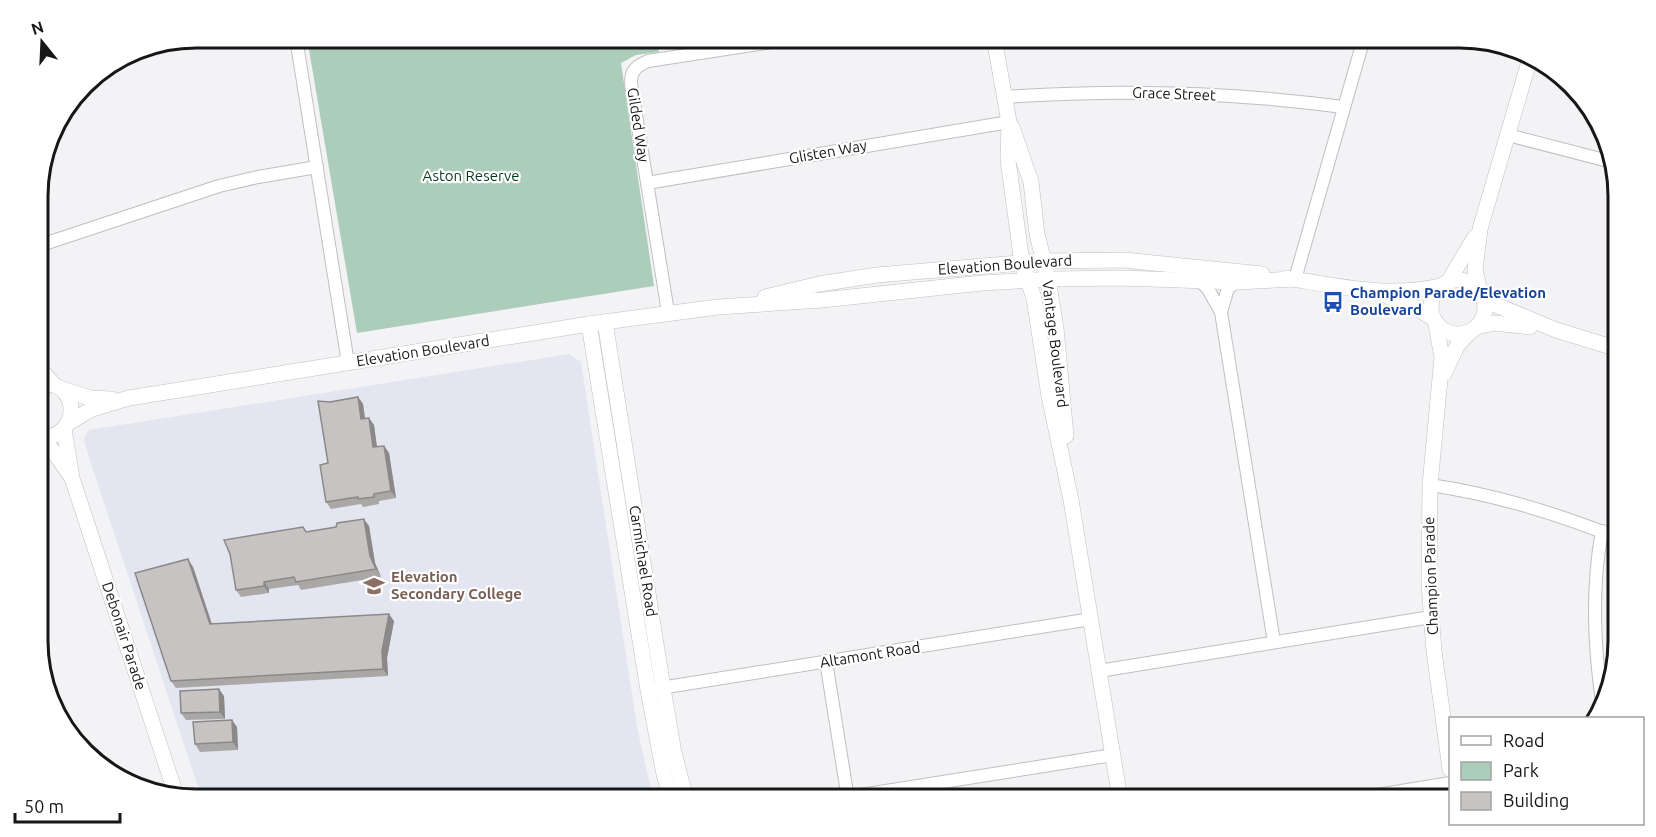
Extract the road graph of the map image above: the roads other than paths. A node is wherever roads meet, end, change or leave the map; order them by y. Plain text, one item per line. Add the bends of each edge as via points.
1 (298, 48) edge
2 (733, 48) edge
3 (996, 48) edge
4 (1361, 48) edge
5 (1528, 65) edge
6 (1005, 97) junction
7 (1343, 107) junction
8 (1009, 122) junction
9 (1508, 135) junction
10 (1603, 160) edge
11 (317, 167) junction
12 (647, 183) junction
13 (1480, 229) junction
14 (48, 243) edge
15 (1043, 261) junction
16 (1022, 263) junction
17 (1048, 279) junction
18 (1295, 279) junction
19 (1027, 280) junction
20 (1199, 280) junction
21 (1237, 282) junction
22 (1444, 284) junction
23 (1380, 292) junction
24 (1482, 296) junction
25 (718, 307) junction
26 (668, 312) junction
27 (1221, 312) junction
28 (1434, 321) junction
29 (605, 322) junction
30 (589, 324) junction
31 (1473, 329) junction
32 (1556, 330) junction
33 (1608, 346) edge
34 (348, 363) junction
35 (1441, 383) junction
36 (51, 386) edge
37 (129, 398) junction
38 (66, 426) junction
39 (48, 437) edge
40 (48, 447) edge
41 (72, 478) junction
42 (1430, 484) junction
43 (1071, 500) junction
44 (1602, 531) junction
45 (1608, 533) edge
46 (1431, 617) junction
47 (1091, 619) junction
48 (1274, 642) junction
49 (826, 662) junction
50 (1099, 671) junction
51 (1600, 687) edge
52 (656, 689) junction
53 (1113, 755) junction
54 (1449, 762) edge
55 (1449, 783) edge
56 (173, 787) edge
57 (668, 789) edge
58 (683, 789) edge
59 (847, 789) edge
60 (903, 789) edge
61 (1118, 789) edge
62 (1414, 789) edge

1 - 11 street
2 - 12 street, Gilded Way via 648,61 633,69 631,83
3 - 6 street, Vantage Boulevard
4 - 7 street
5 - 9 street
6 - 7 street, Grace Street via 1148,92
6 - 8 street, Vantage Boulevard
7 - 18 street
8 - 12 street, Glisten Way
8 - 15 street, Vantage Boulevard via 1031,182
8 - 16 street, Vantage Boulevard via 1008,160
9 - 10 street
9 - 13 street
11 - 14 street via 219,186
11 - 34 street
12 - 26 street, Gilded Way
13 - 22 street
13 - 24 street via 1475,270
15 - 16 street, Elevation Boulevard
15 - 17 street, Vantage Boulevard
15 - 18 street, Elevation Boulevard via 1124,260
16 - 19 street, Vantage Boulevard
16 - 25 street, Elevation Boulevard via 877,275
17 - 19 street, Elevation Boulevard
17 - 20 street, Elevation Boulevard
17 - 43 street, Vantage Boulevard
18 - 21 street, Elevation Boulevard
18 - 23 street, Elevation Boulevard
19 - 25 street, Elevation Boulevard
19 - 43 street, Vantage Boulevard via 1034,298
20 - 21 street, Elevation Boulevard
20 - 27 street
21 - 27 street via 1228,288
22 - 23 street, Elevation Boulevard via 1416,291
22 - 24 street via 1466,281
22 - 28 street via 1431,301
23 - 28 street, Elevation Boulevard via 1418,309
24 - 31 street via 1483,319
24 - 32 street
25 - 26 street, Elevation Boulevard
26 - 29 street, Elevation Boulevard
27 - 48 street
28 - 31 street via 1452,334
28 - 35 street, Champion Parade via 1442,350
29 - 30 street, Elevation Boulevard
29 - 52 street, Carmichael Road
30 - 34 street, Elevation Boulevard
30 - 52 street, Carmichael Road
31 - 32 street via 1494,323
31 - 35 street, Champion Parade via 1457,346
32 - 33 street
34 - 37 street, Elevation Boulevard
35 - 42 street, Champion Parade
36 - 37 street, Elevation Boulevard via 90,398
36 - 38 street, Debonair Parade via 69,398 72,408
37 - 38 street, Elevation Boulevard via 92,409
38 - 39 street, Elevation Boulevard
38 - 41 street, Debonair Parade
40 - 41 street, Debonair Parade
41 - 56 street, Debonair Parade
42 - 44 street via 1489,497
42 - 46 street, Champion Parade
43 - 47 street, Vantage Boulevard
44 - 45 street
44 - 51 street via 1596,562 1595,607
46 - 48 street
46 - 54 street, Champion Parade
47 - 49 street, Altamont Road
47 - 50 street, Vantage Boulevard
48 - 50 street
49 - 52 street, Altamont Road
49 - 59 street
50 - 53 street, Vantage Boulevard
52 - 57 street, Carmichael Road
52 - 58 street, Carmichael Road
53 - 60 street
53 - 61 street, Vantage Boulevard
55 - 62 street

